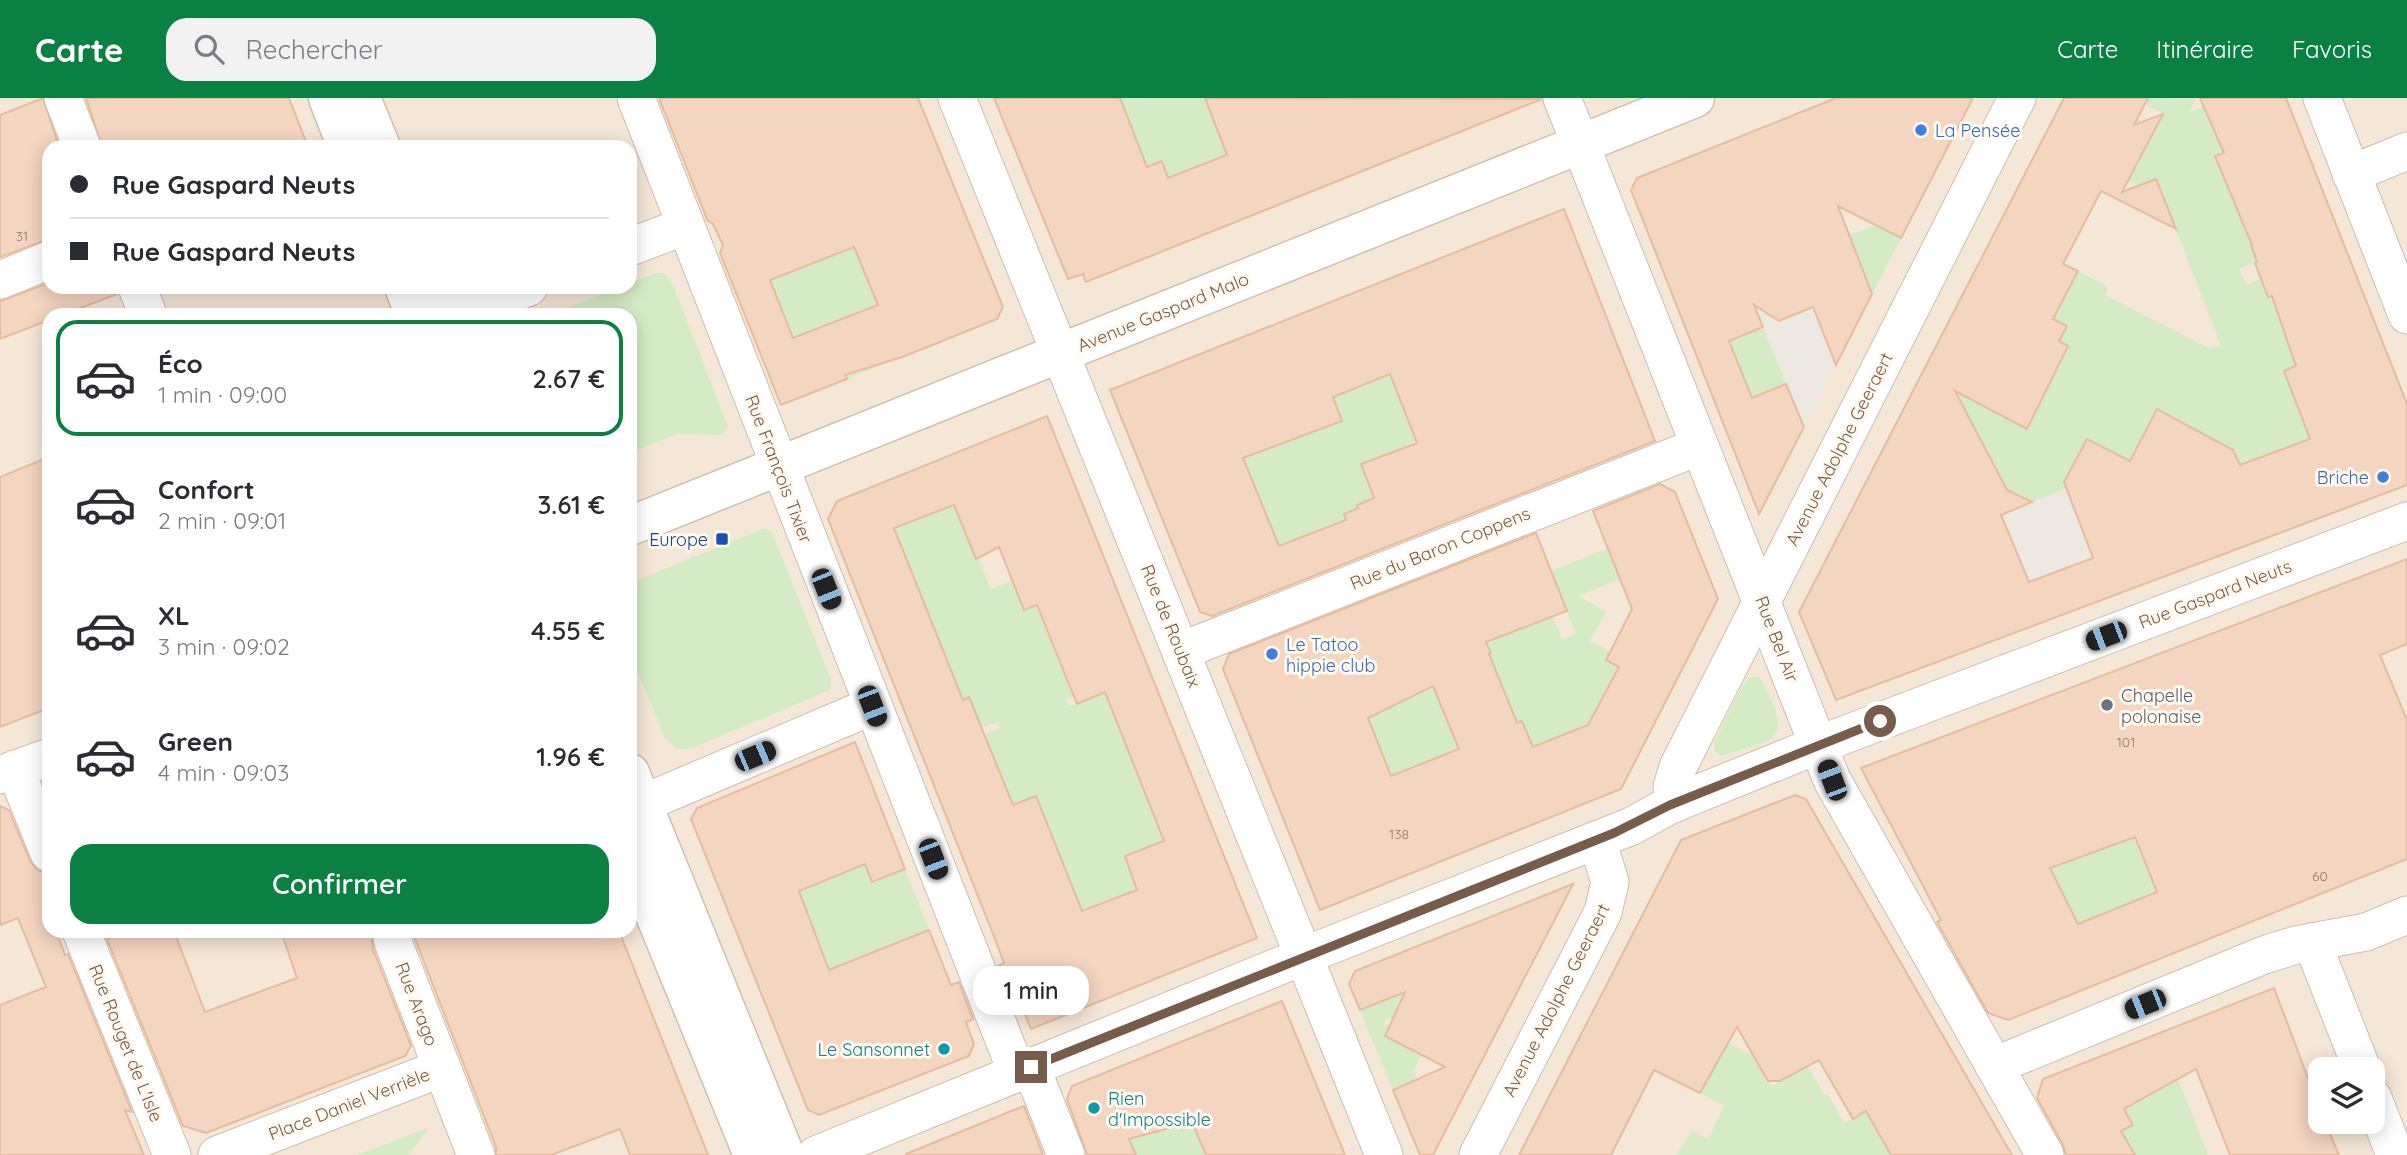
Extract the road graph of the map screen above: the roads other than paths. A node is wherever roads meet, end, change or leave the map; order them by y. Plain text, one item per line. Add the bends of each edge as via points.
1 (63, 98) edge
2 (328, 98) edge
3 (361, 98) edge
4 (636, 98) edge
5 (957, 98) edge
6 (1562, 98) edge
7 (1695, 98) edge
8 (2017, 98) edge
9 (2322, 98) edge
10 (79, 140) edge
11 (344, 140) edge
12 (378, 140) edge
13 (1580, 144) junction
14 (2407, 151) edge
15 (2351, 174) junction
16 (685, 226) junction
17 (637, 244) edge
18 (42, 263) edge
19 (0, 280) edge
20 (511, 294) edge
21 (476, 308) edge
22 (2407, 315) edge
23 (1061, 352) junction
24 (1700, 446) junction
25 (778, 466) junction
26 (2407, 521) edge
27 (637, 523) edge
28 (1762, 600) junction
29 (1181, 651) junction
30 (872, 706) junction
31 (1818, 745) junction
32 (42, 760) edge
33 (8, 772) edge
34 (637, 794) edge
35 (637, 802) edge
36 (1674, 804) junction
37 (42, 839) edge
38 (1597, 840) junction
39 (637, 870) edge
40 (2407, 915) edge
41 (84, 938) edge
42 (392, 938) edge
43 (2312, 942) junction
44 (1304, 956) junction
45 (2357, 1057) edge
46 (1994, 1066) junction
47 (442, 1068) junction
48 (1024, 1070) junction
49 (2385, 1129) edge
50 (172, 1155) edge
51 (217, 1155) edge
52 (476, 1155) edge
53 (753, 1155) edge
54 (785, 1155) edge
55 (816, 1155) edge
56 (1066, 1155) edge
57 (1384, 1155) edge
58 (1478, 1155) edge
59 (2045, 1155) edge
60 (2395, 1155) edge

1 - 10 street
2 - 11 street
3 - 12 street
4 - 16 street, Rue François Tixier
5 - 23 street, Rue de Roubaix
6 - 13 street, Rue Bel Air
7 - 13 street, Avenue Gaspard Malo
8 - 28 street, Avenue Adolphe Geeraert
9 - 15 street
13 - 23 street, Avenue Gaspard Malo
13 - 24 street, Rue Bel Air
14 - 15 street
15 - 22 street
16 - 17 street
16 - 25 street, Rue François Tixier
18 - 19 street
20 - 21 street
23 - 25 street, Avenue Gaspard Malo
23 - 29 street, Rue de Roubaix
24 - 28 street, Rue Bel Air
24 - 29 street, Rue du Baron Coppens
25 - 27 street, Avenue Gaspard Malo
25 - 30 street, Rue François Tixier
26 - 31 street, Rue Gaspard Neuts
28 - 31 street, Rue Bel Air
28 - 36 street, Avenue Adolphe Geeraert via 1678,767 1672,787
29 - 44 street, Rue de Roubaix
30 - 34 street
30 - 48 street, Rue François Tixier
31 - 36 street, Rue Gaspard Neuts
31 - 46 street, Rue Bel Air via 1832,780
32 - 33 street
33 - 37 street
35 - 54 street
36 - 38 street, Rue Gaspard Neuts
38 - 44 street, Rue Gaspard Neuts
38 - 58 street, Avenue Adolphe Geeraert via 1610,882 1603,912
39 - 53 street
40 - 43 street via 2359,934
41 - 50 street, Rue Rouget de L'Isle
42 - 47 street, Rue Arago
43 - 45 street
43 - 46 street via 2264,956
44 - 48 street, Rue Gaspard Neuts
44 - 57 street, Rue de Roubaix
46 - 59 street, Rue Bel Air
47 - 51 street, Place Daniel Verrièle
47 - 52 street, Rue Arago
48 - 55 street, Rue Gaspard Neuts
48 - 56 street, Rue François Tixier
49 - 60 street

